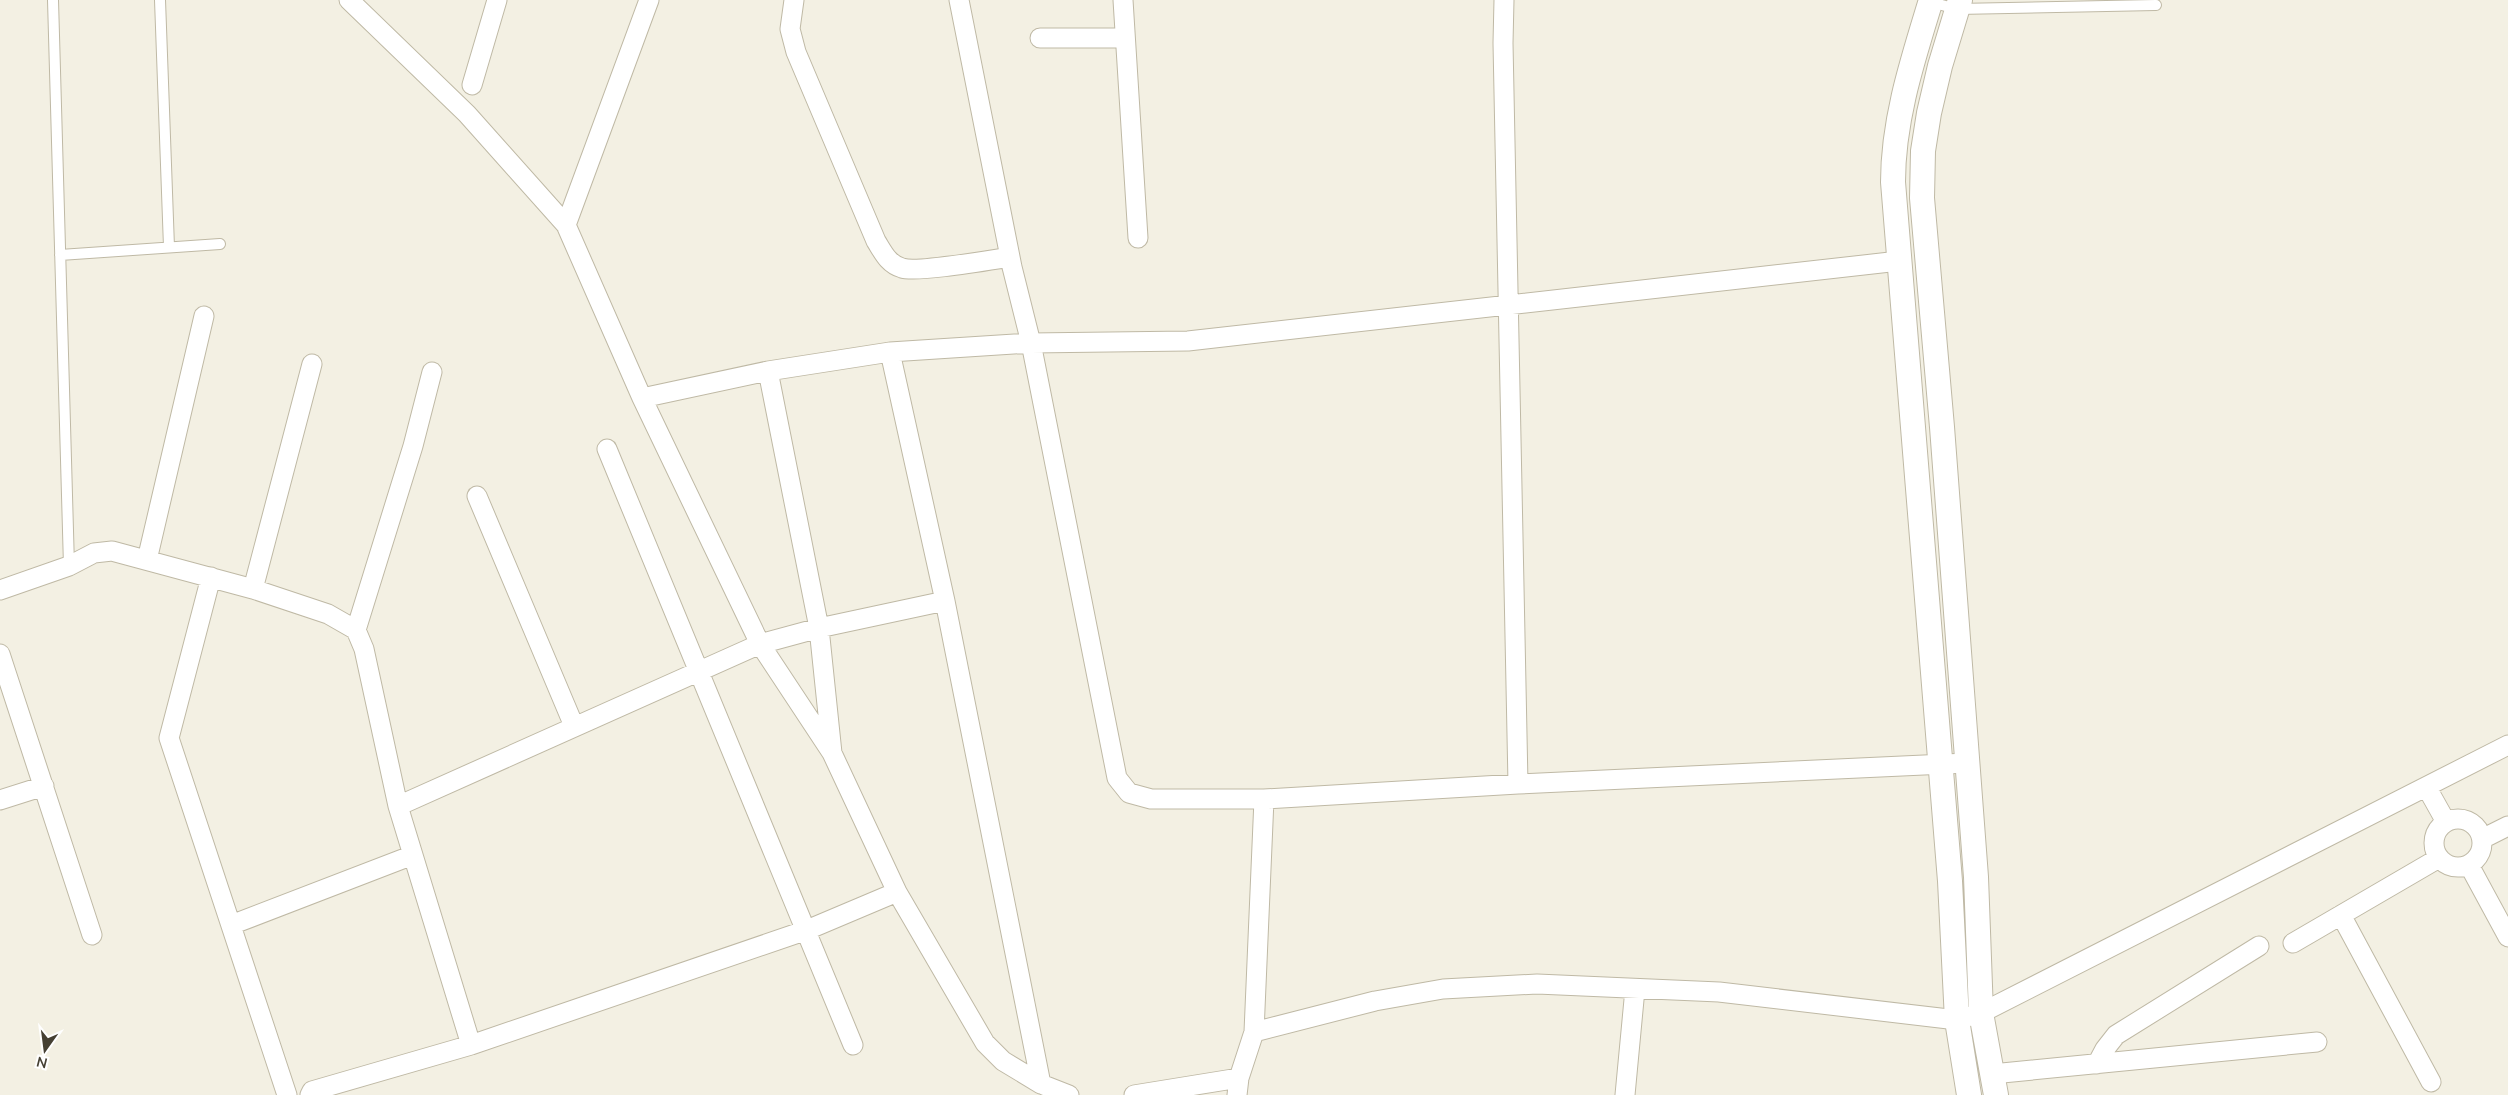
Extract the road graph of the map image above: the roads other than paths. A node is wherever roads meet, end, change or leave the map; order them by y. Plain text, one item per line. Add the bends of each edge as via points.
1 (53, 0) edge
2 (160, 0) edge
3 (498, 0) edge
4 (649, 0) edge
5 (794, 0) edge
6 (959, 0) edge
7 (1123, 0) edge
8 (1504, 0) edge
9 (1931, 1) edge
10 (358, 3) edge
11 (1959, 4) edge
12 (2156, 4) dead end
13 (1040, 38) dead end
14 (1125, 38) junction
15 (472, 85) dead end
16 (566, 226) junction
17 (1138, 238) dead end
18 (220, 244) dead end
19 (169, 247) junction
20 (60, 255) junction
21 (1010, 257) junction
22 (1899, 261) junction
23 (1510, 306) junction
24 (204, 316) dead end
25 (1031, 343) junction
26 (890, 352) junction
27 (312, 364) dead end
28 (768, 371) junction
29 (432, 372) dead end
30 (642, 398) junction
31 (607, 450) dead end
32 (477, 496) dead end
33 (147, 560) junction
34 (69, 566) junction
35 (211, 578) junction
36 (253, 589) junction
37 (0, 590) edge
38 (945, 601) junction
39 (819, 628) junction
40 (356, 630) junction
41 (760, 644) junction
42 (0, 654) edge
43 (698, 671) junction
44 (574, 726) junction
45 (2508, 745) edge
46 (832, 753) junction
47 (1967, 763) junction
48 (1939, 766) junction
49 (1518, 784) junction
50 (44, 786) junction
51 (2427, 788) junction
52 (1264, 799) junction
53 (0, 800) edge
54 (398, 806) junction
55 (2446, 822) junction
56 (2508, 826) edge
57 (2482, 839) junction
58 (413, 854) junction
59 (2439, 858) junction
60 (2469, 865) junction
61 (897, 892) junction
62 (2341, 915) junction
63 (231, 925) junction
64 (807, 930) junction
65 (92, 935) dead end
66 (2508, 937) edge
67 (2293, 943) dead end
68 (2259, 946) dead end
69 (1635, 989) junction
70 (1982, 1013) junction
71 (1958, 1020) junction
72 (1254, 1032) junction
73 (2317, 1042) dead end
74 (471, 1045) junction
75 (853, 1045) dead end
76 (2097, 1064) junction
77 (2431, 1082) dead end
78 (1041, 1084) junction
79 (1994, 1085) edge
80 (1238, 1087) edge
81 (1625, 1087) edge
82 (287, 1095) edge
83 (310, 1095) edge
84 (1069, 1095) edge
85 (1134, 1095) edge
86 (1969, 1095) edge

1 - 20 lane
2 - 19 lane
3 - 15 street
4 - 16 street
5 - 21 street via 790,29 796,52 886,259 902,268 920,268
6 - 21 street
7 - 14 street
8 - 23 street
9 - 11 lane
9 - 22 street via 1907,84 1893,150
10 - 16 street via 467,114
11 - 12 lane
11 - 47 street via 1928,113 1922,198
13 - 14 street
14 - 17 street
16 - 30 street
18 - 19 lane
19 - 20 lane
20 - 34 lane
21 - 25 street
22 - 23 street
22 - 48 street
23 - 25 street via 1188,342
23 - 49 street
24 - 33 street
25 - 26 street
25 - 52 street via 1116,778 1129,792 1151,799
26 - 28 street
26 - 38 street
27 - 36 street
28 - 30 street
28 - 39 street
29 - 40 street via 413,446
30 - 41 street
31 - 43 street
32 - 44 street
33 - 34 street via 112,551 94,553
33 - 35 street
34 - 37 street
35 - 36 street
35 - 63 street via 170,738
36 - 40 street via 328,614
38 - 39 street
38 - 78 street
39 - 41 street
39 - 46 street
40 - 54 street via 364,649
41 - 43 street
41 - 46 street
42 - 50 street
43 - 44 street
43 - 64 street
44 - 54 street
45 - 51 street
46 - 61 street
47 - 48 street
47 - 70 street
48 - 49 street
48 - 71 street
49 - 52 street
50 - 53 street
50 - 65 street
51 - 55 street
51 - 70 street
52 - 72 street
54 - 58 street
55 - 57 street via 2469,822 2480,832
55 - 59 street via 2436,834 2434,843
56 - 57 street
57 - 60 street via 2480,854
58 - 63 street
58 - 74 street
59 - 60 street via 2453,867
59 - 62 street
60 - 66 street
61 - 64 street
61 - 78 street via 985,1043 1003,1061
62 - 67 street
62 - 77 street
63 - 82 street
64 - 74 street
64 - 75 street
68 - 76 street via 2116,1036
69 - 71 street via 1719,992
69 - 72 street via 1537,984 1443,989 1375,1001
69 - 81 street
70 - 71 street
70 - 79 street
71 - 86 street
72 - 80 street
73 - 76 street
74 - 83 street via 312,1091
76 - 79 street
78 - 84 street
80 - 85 street

